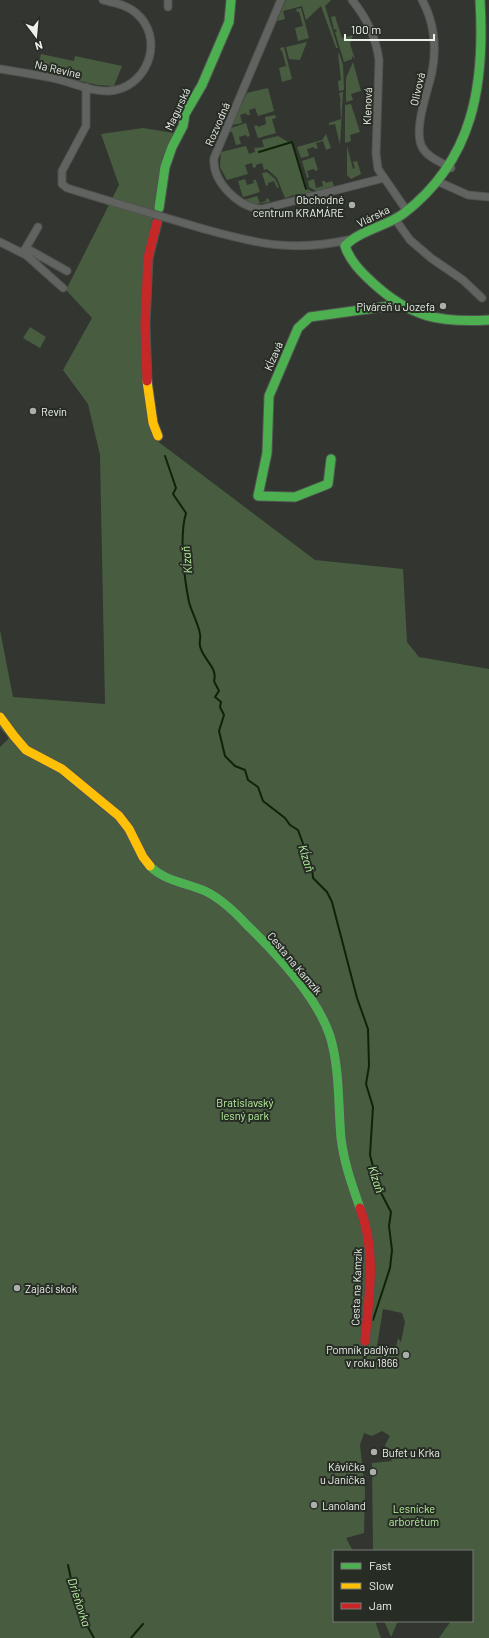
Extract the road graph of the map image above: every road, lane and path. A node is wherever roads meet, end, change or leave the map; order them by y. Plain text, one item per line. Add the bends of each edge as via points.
1 (103, 0) edge
2 (131, 0) edge
3 (231, 0) edge
4 (281, 0) edge
5 (352, 0) edge
6 (422, 0) edge
7 (480, 0) edge
8 (128, 8) junction
9 (488, 37) edge
10 (0, 69) edge
11 (489, 71) edge
12 (86, 87) junction
13 (484, 99) dead end
14 (452, 168) junction
15 (384, 178) junction
16 (439, 182) junction
17 (489, 198) edge
18 (116, 203) joint
19 (159, 208) dead end
20 (407, 211) junction
21 (395, 219) junction
22 (157, 222) dead end
23 (38, 227) dead end
24 (348, 240) junction
25 (0, 242) edge
26 (24, 251) junction
27 (67, 271) dead end
28 (64, 288) dead end
29 (482, 298) dead end
30 (396, 305) junction
31 (489, 320) edge
32 (158, 436) dead end
33 (331, 459) dead end
34 (0, 717) edge
35 (365, 1341) dead end

1 - 8 street, Na Revíne
2 - 8 street
3 - 19 street, Magurská via 229,22 172,147
4 - 15 street, Rozvodná via 214,158 223,184 239,202 262,209
5 - 15 street, Klenová via 369,26 377,47 379,60 376,154 378,169
6 - 14 street, Olivová via 427,9 435,50 419,136 427,153
7 - 9 street
8 - 12 street, Na Revíne via 141,18 149,33 151,52 147,66 135,81 121,89 102,91
9 - 11 street
10 - 12 street, Na Revíne
12 - 18 street, Na Revíne via 86,126 62,171 62,184 67,188
13 - 14 street, Vlárska via 466,147
14 - 16 street, Vlárska
15 - 20 street, Klenová
16 - 17 street via 468,196
16 - 20 street, Vlárska
18 - 24 street, Vlárska, bridge via 261,244 311,247
20 - 21 street, Vlárska
21 - 24 street, Vlárska via 380,228
21 - 29 street via 410,240 463,280
22 - 32 street via 148,258 145,325 148,386 153,423
23 - 26 street
24 - 30 street via 345,246 348,255
25 - 26 street
26 - 27 street
26 - 28 street
30 - 31 street via 422,316 447,321
30 - 33 street, Kĺzavá via 310,317 298,328 269,396 267,453 258,496 295,497 328,484
34 - 35 street, Cesta na Kamzík via 29,752 60,768 121,818 130,828 145,860 153,868 167,877 219,899 232,911 273,954 322,1015 331,1037 336,1068 343,1155 370,1243

